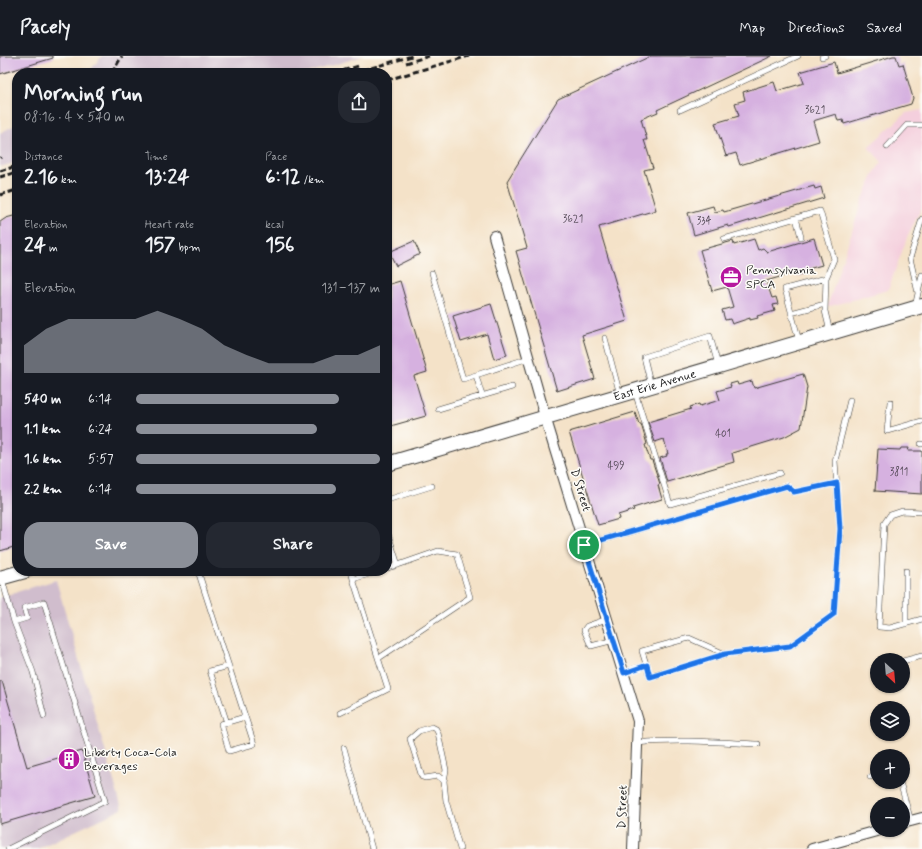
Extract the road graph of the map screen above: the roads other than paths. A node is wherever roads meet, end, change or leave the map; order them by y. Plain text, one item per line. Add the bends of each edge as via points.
1 (798, 56) edge
2 (680, 110) dead end
3 (922, 125) edge
4 (887, 147) dead end
5 (796, 218) junction
6 (922, 219) edge
7 (494, 236) dead end
8 (801, 237) dead end
9 (724, 239) dead end
10 (432, 273) dead end
11 (922, 275) edge
12 (826, 278) junction
13 (918, 302) edge
14 (825, 304) junction
15 (791, 313) junction
16 (830, 333) junction
17 (605, 338) dead end
18 (799, 342) junction
19 (529, 358) junction
20 (719, 366) junction
21 (476, 375) junction
22 (651, 386) junction
23 (512, 387) dead end
24 (635, 391) junction
25 (620, 395) junction
26 (482, 396) junction
27 (850, 400) dead end
28 (890, 402) dead end
29 (438, 409) dead end
30 (545, 417) junction
31 (922, 421) edge
32 (392, 463) edge
33 (780, 473) dead end
34 (837, 483) junction
35 (432, 486) dead end
36 (392, 498) edge
37 (922, 512) edge
38 (584, 545) junction
39 (392, 546) edge
40 (398, 565) junction
41 (392, 567) edge
42 (906, 571) dead end
43 (12, 575) edge
44 (200, 576) edge
45 (352, 576) edge
46 (361, 576) edge
47 (1, 578) edge
48 (353, 579) junction
49 (607, 619) junction
50 (922, 619) edge
51 (14, 622) junction
52 (906, 624) junction
53 (614, 640) junction
54 (725, 654) junction
55 (922, 656) edge
56 (379, 658) junction
57 (910, 659) edge
58 (647, 665) junction
59 (228, 666) junction
60 (624, 673) junction
61 (340, 713) dead end
62 (44, 716) dead end
63 (245, 717) junction
64 (227, 723) junction
65 (637, 743) junction
66 (758, 744) dead end
67 (344, 748) dead end
68 (444, 781) junction
69 (922, 818) edge
70 (910, 821) edge
71 (870, 833) edge
72 (8, 849) edge
73 (372, 849) edge
74 (460, 849) edge
75 (633, 849) edge
76 (812, 849) edge

1 - 2 lane
3 - 4 lane via 907,125
5 - 8 lane
5 - 9 lane
5 - 12 lane via 820,211 834,258
6 - 13 lane via 910,258
7 - 19 street, D Street
10 - 21 lane via 462,379
11 - 13 lane
12 - 14 lane
12 - 15 lane via 785,289
13 - 16 main road, East Erie Avenue
14 - 15 lane
14 - 16 lane
15 - 18 lane
16 - 18 main road, East Erie Avenue
17 - 25 lane
18 - 20 main road, East Erie Avenue
19 - 21 lane
19 - 30 street, D Street
20 - 22 main road, East Erie Avenue
20 - 22 lane via 710,336 644,357
21 - 26 lane
22 - 24 main road, East Erie Avenue
23 - 26 lane
24 - 25 main road, East Erie Avenue
24 - 33 lane via 670,504
25 - 30 main road, East Erie Avenue
26 - 29 lane
27 - 34 lane via 835,461
28 - 31 lane via 887,432
30 - 32 main road, East Erie Avenue
30 - 38 street, D Street
34 - 38 lane via 794,492 787,486
34 - 54 lane via 840,529 834,614 790,646
35 - 36 lane
37 - 52 lane via 902,511 890,515 884,524 880,628
38 - 49 street, D Street
39 - 40 lane
40 - 41 lane
40 - 56 lane via 438,551 458,554 470,597
42 - 52 lane
43 - 47 main road
44 - 59 lane
45 - 48 lane
46 - 48 lane
47 - 51 lane
48 - 56 lane
49 - 53 street, D Street
49 - 53 lane via 587,626 584,630 591,646
50 - 52 lane
51 - 62 lane via 33,672
51 - 72 lane via 27,618 24,608 44,602 106,801
53 - 60 street, D Street
54 - 58 lane via 650,677
54 - 58 lane via 689,638 642,651
55 - 57 lane
56 - 61 lane via 388,689
58 - 60 lane
59 - 63 lane
59 - 64 lane via 210,671
60 - 65 street, D Street via 638,721
63 - 64 lane
63 - 64 lane via 254,744 229,751 221,724
65 - 66 lane via 701,741
65 - 75 street, D Street
67 - 73 lane
68 - 68 lane via 446,770 438,733 432,727 419,731 410,739 422,777 438,776
68 - 74 lane via 446,801
69 - 70 street
71 - 76 street

